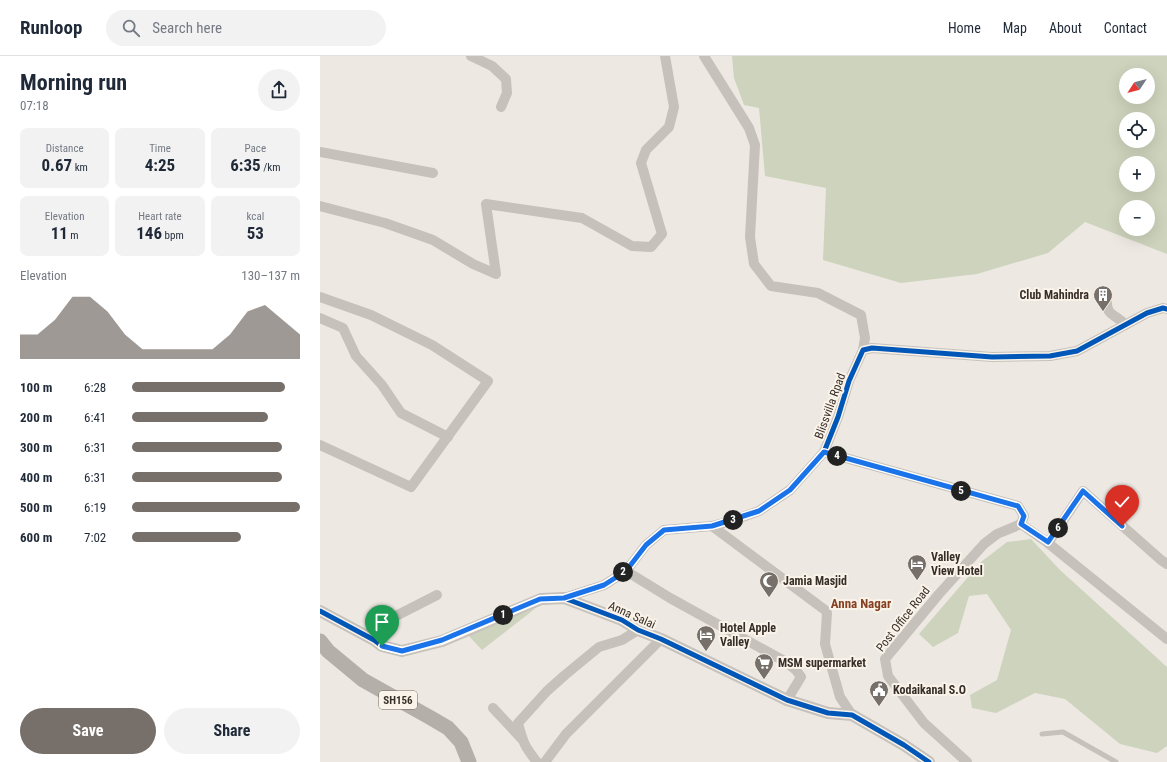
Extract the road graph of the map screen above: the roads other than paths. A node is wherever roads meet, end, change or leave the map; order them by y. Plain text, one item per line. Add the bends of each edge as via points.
1 (471, 56) edge
2 (665, 56) edge
3 (704, 56) edge
4 (501, 107) dead end
5 (320, 152) edge
6 (433, 173) dead end
7 (320, 206) edge
8 (320, 297) edge
9 (1107, 304) dead end
10 (1167, 308) edge
11 (320, 318) edge
12 (1124, 325) junction
13 (863, 350) junction
14 (448, 437) junction
15 (320, 446) edge
16 (824, 452) junction
17 (1021, 524) junction
18 (712, 526) junction
19 (1048, 542) junction
20 (1167, 564) edge
21 (626, 571) junction
22 (437, 595) dead end
23 (564, 598) junction
24 (320, 611) edge
25 (638, 630) junction
26 (661, 639) junction
27 (1167, 639) edge
28 (374, 640) junction
29 (320, 642) edge
30 (787, 700) junction
31 (493, 708) dead end
32 (852, 715) junction
33 (1042, 734) dead end
34 (522, 739) junction
35 (469, 762) edge
36 (537, 762) edge
37 (545, 762) edge
38 (929, 762) edge
39 (967, 762) edge
40 (1116, 762) edge

1 - 4 street via 492,66 506,79 507,93
2 - 7 street via 674,107 668,127 646,150 641,163 662,234 651,247 632,246 582,218 486,204 496,274 473,264 433,240 385,223
3 - 13 street via 749,128 755,145 750,237 754,264 771,286 818,293 861,315 865,338
5 - 6 street
8 - 14 street via 372,315 432,345 488,380
9 - 12 street via 1112,315
10 - 12 street via 1147,313
11 - 14 street via 343,328 356,356 382,385 402,413
12 - 13 street via 1078,351 1050,356 992,357 872,348
13 - 16 street, Blissvilla Rpad via 849,381
14 - 15 street via 411,487
16 - 17 street via 1018,506 1024,516
16 - 18 street, Blissvilla Rpad via 790,490 759,511
17 - 19 street
17 - 39 street, Post Office Road via 997,534 984,544 885,659 888,676 924,723
18 - 21 street, Blissvilla Rpad via 664,530 646,545
18 - 32 street via 825,610 825,644 840,697
19 - 20 street via 1083,491
19 - 27 street
21 - 23 street, Blissvilla Rpad via 604,585
21 - 30 street via 796,670 801,677
22 - 28 street via 388,620
23 - 25 street, Anna Salai via 622,620
23 - 28 street, Anna Salai via 540,599 442,640 402,651 382,646
24 - 28 street, Anna Salai
25 - 26 street, Anna Salai
25 - 34 street via 622,640 599,647 547,690 518,724
26 - 30 street, Anna Salai
26 - 37 street via 566,734
29 - 35 main road, SH156 via 363,680 448,728 461,742
30 - 32 street, Anna Salai via 828,712
31 - 34 street
32 - 38 street, Anna Salai
33 - 40 lane via 1062,732
34 - 36 street

